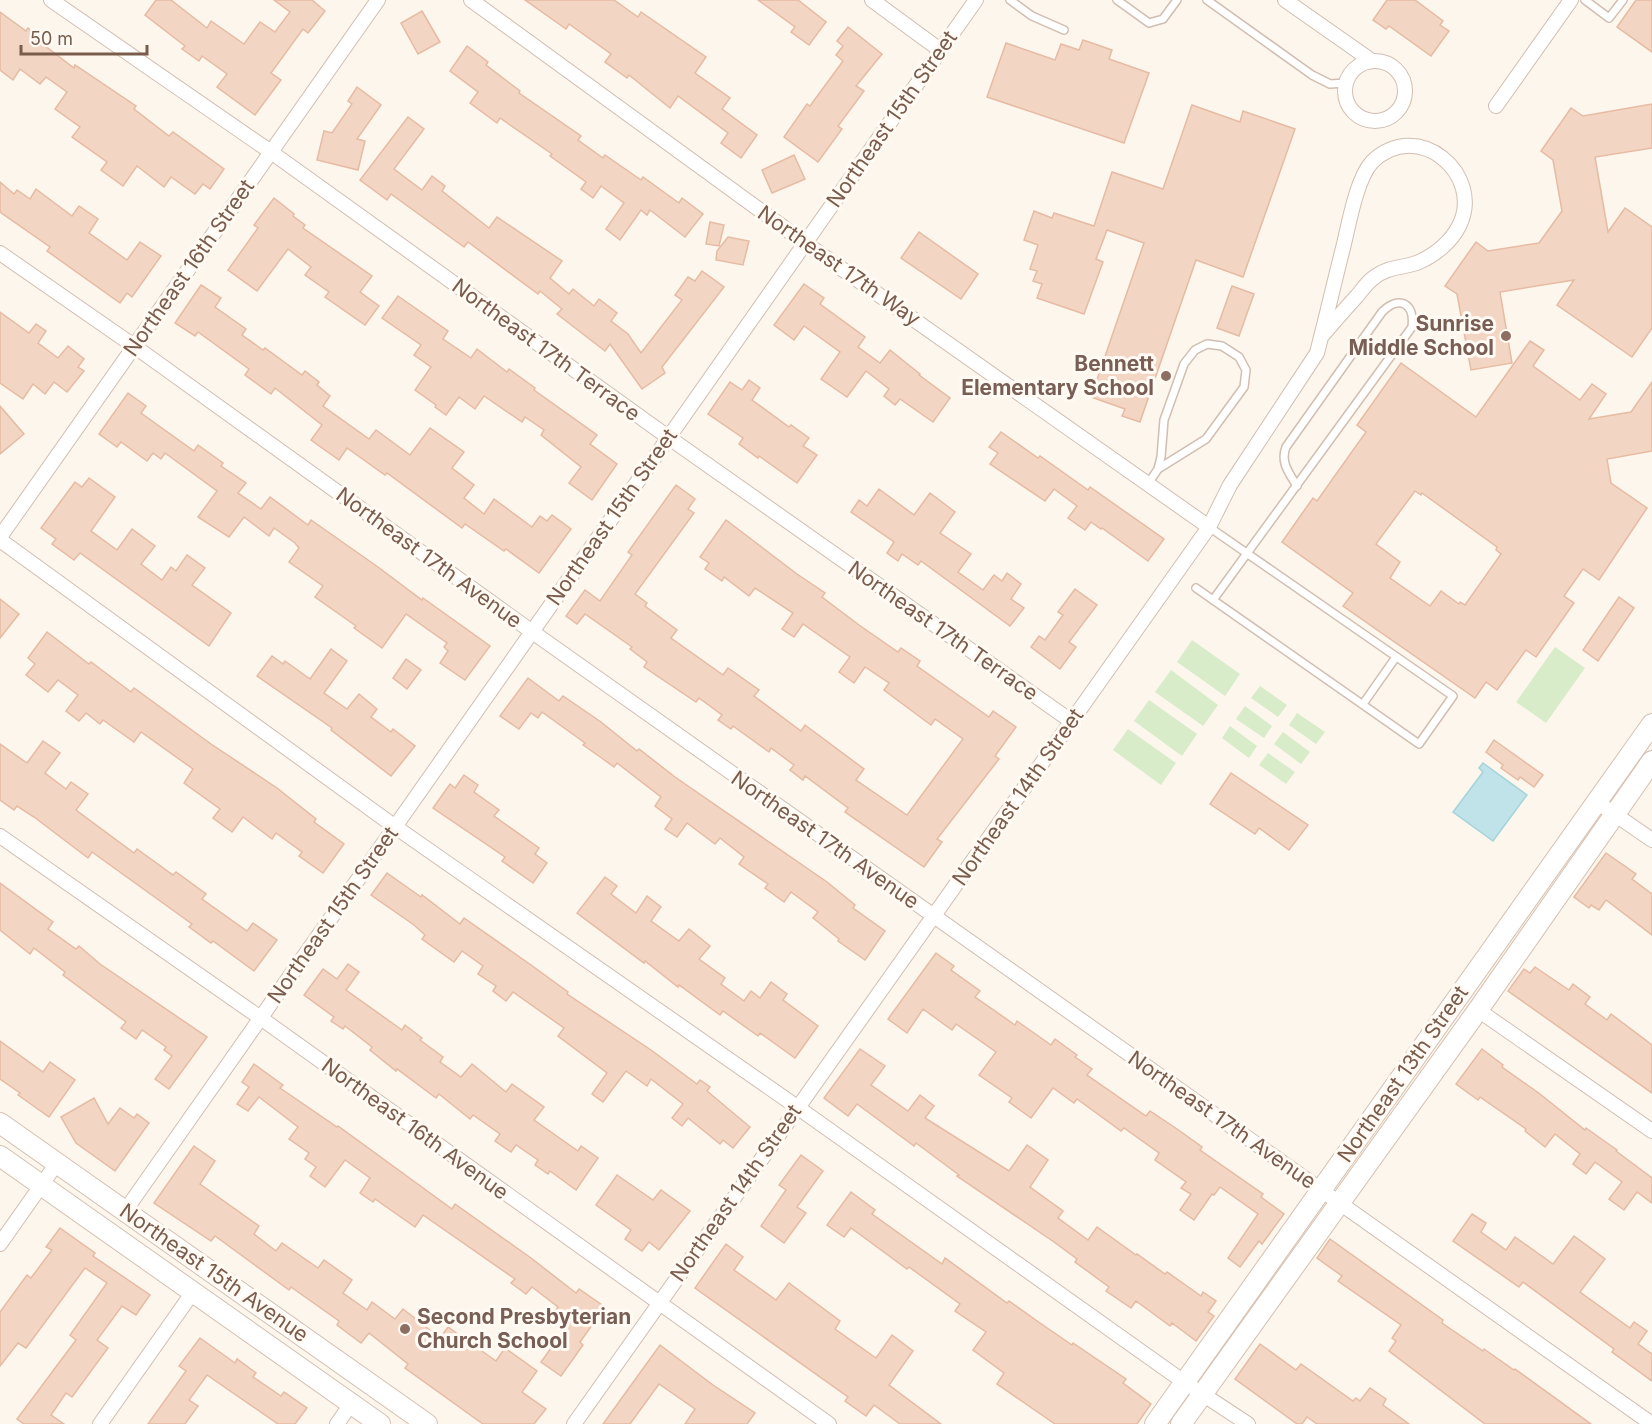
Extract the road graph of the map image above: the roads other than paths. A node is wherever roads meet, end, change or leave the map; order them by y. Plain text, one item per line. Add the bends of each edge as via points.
1 (51, 0) edge
2 (378, 0) edge
3 (471, 0) edge
4 (872, 0) edge
5 (976, 0) edge
6 (1010, 0) edge
7 (1117, 0) edge
8 (1177, 0) edge
9 (1207, 0) edge
10 (1285, 0) edge
11 (1571, 0) edge
12 (1585, 0) edge
13 (1623, 0) edge
14 (1065, 30) dead end
15 (940, 50) junction
16 (1372, 61) junction
17 (1346, 82) junction
18 (1496, 106) dead end
19 (271, 152) junction
20 (805, 243) junction
21 (0, 253) edge
22 (1321, 337) junction
23 (134, 346) junction
24 (668, 438) junction
25 (1158, 469) junction
26 (1148, 484) junction
27 (1297, 486) junction
28 (1209, 527) junction
29 (0, 538) edge
30 (1248, 554) junction
31 (1196, 588) dead end
32 (1213, 600) junction
33 (531, 632) junction
34 (1396, 657) junction
35 (1363, 704) junction
36 (1071, 721) junction
37 (1652, 724) edge
38 (1652, 761) edge
39 (1598, 802) junction
40 (1615, 814) junction
41 (394, 826) junction
42 (0, 837) edge
43 (1652, 840) edge
44 (933, 916) junction
45 (1479, 1010) junction
46 (261, 1019) junction
47 (797, 1107) junction
48 (0, 1123) edge
49 (1652, 1131) edge
50 (0, 1156) edge
51 (57, 1163) junction
52 (41, 1185) junction
53 (1321, 1190) junction
54 (1338, 1203) junction
55 (125, 1211) junction
56 (0, 1244) edge
57 (193, 1292) junction
58 (658, 1304) junction
59 (1184, 1382) junction
60 (1201, 1394) junction
61 (351, 1404) junction
62 (100, 1424) edge
63 (337, 1424) edge
64 (380, 1424) edge
65 (427, 1424) edge
66 (574, 1424) edge
67 (829, 1424) edge
68 (1155, 1424) edge
69 (1181, 1424) edge
70 (1248, 1424) edge
71 (1652, 1424) edge

1 - 19 street, Northeast 17th Terrace
2 - 19 street, Northeast 16th Street
3 - 20 street, Northeast 17th Way
4 - 15 street
5 - 15 street, Northeast 15th Street
6 - 14 lane via 1032,16
7 - 8 lane via 1149,23 1163,19
9 - 17 lane via 1312,75 1330,84
10 - 16 street
11 - 18 street
12 - 13 lane via 1610,18
15 - 20 street, Northeast 15th Street
16 - 17 street via 1361,64
16 - 17 street via 1394,67 1402,76 1406,88 1399,110 1378,121 1356,115 1345,94
19 - 23 street, Northeast 16th Street
19 - 24 street, Northeast 17th Terrace
20 - 24 street, Northeast 15th Street
20 - 26 street, Northeast 17th Way
21 - 23 street, Northeast 17th Avenue
22 - 22 street, Northeast 14th Street via 1357,191 1370,164 1389,149 1410,144 1431,150 1459,177 1465,207 1460,225 1451,238 1425,258 1391,267 1372,279
22 - 28 street, Northeast 14th Street via 1317,353 1230,485
23 - 29 street, Northeast 16th Street
23 - 33 street, Northeast 17th Avenue
24 - 33 street, Northeast 15th Street
24 - 36 street, Northeast 17th Terrace
25 - 25 lane via 1206,438 1244,387 1246,370 1239,357 1222,346 1207,344 1195,350 1184,364 1164,420
25 - 26 lane
26 - 28 street, Northeast 17th Way
27 - 27 lane via 1412,327 1409,307 1390,304 1382,312 1286,447 1286,468
27 - 30 lane
28 - 30 lane
28 - 36 street, Northeast 14th Street
29 - 41 street
30 - 32 lane
30 - 34 lane
31 - 32 lane
32 - 35 lane
33 - 41 street, Northeast 15th Street
33 - 44 street, Northeast 17th Avenue
34 - 35 lane
34 - 35 lane via 1453,696 1419,744
36 - 44 street, Northeast 14th Street
37 - 39 street, Northeast 13th Street
38 - 40 street, Northeast 13th Street
39 - 40 street
39 - 53 street, Northeast 13th Street
40 - 43 street
40 - 45 street, Northeast 13th Street
41 - 46 street, Northeast 15th Street
41 - 47 street
42 - 46 street, Northeast 16th Avenue
44 - 47 street, Northeast 14th Street
44 - 53 street, Northeast 17th Avenue
45 - 49 street
45 - 54 street, Northeast 13th Street
46 - 55 street, Northeast 15th Street
46 - 58 street, Northeast 16th Avenue
47 - 58 street, Northeast 14th Street
47 - 59 street
48 - 51 street, Northeast 15th Avenue
50 - 52 street, Northeast 15th Avenue
51 - 52 street
51 - 55 street, Northeast 15th Avenue
52 - 56 street
52 - 57 street, Northeast 15th Avenue
53 - 54 street, Northeast 17th Avenue
53 - 59 street, Northeast 13th Street
54 - 60 street, Northeast 13th Street
54 - 71 street, Northeast 17th Avenue
55 - 65 street, Northeast 15th Avenue
57 - 61 street, Northeast 15th Avenue
57 - 62 street
58 - 66 street, Northeast 14th Street
58 - 67 street, Northeast 16th Avenue
59 - 60 street
59 - 68 street, Northeast 13th Street
60 - 69 street, Northeast 13th Street
60 - 70 street
61 - 63 street
61 - 64 street, Northeast 15th Avenue

